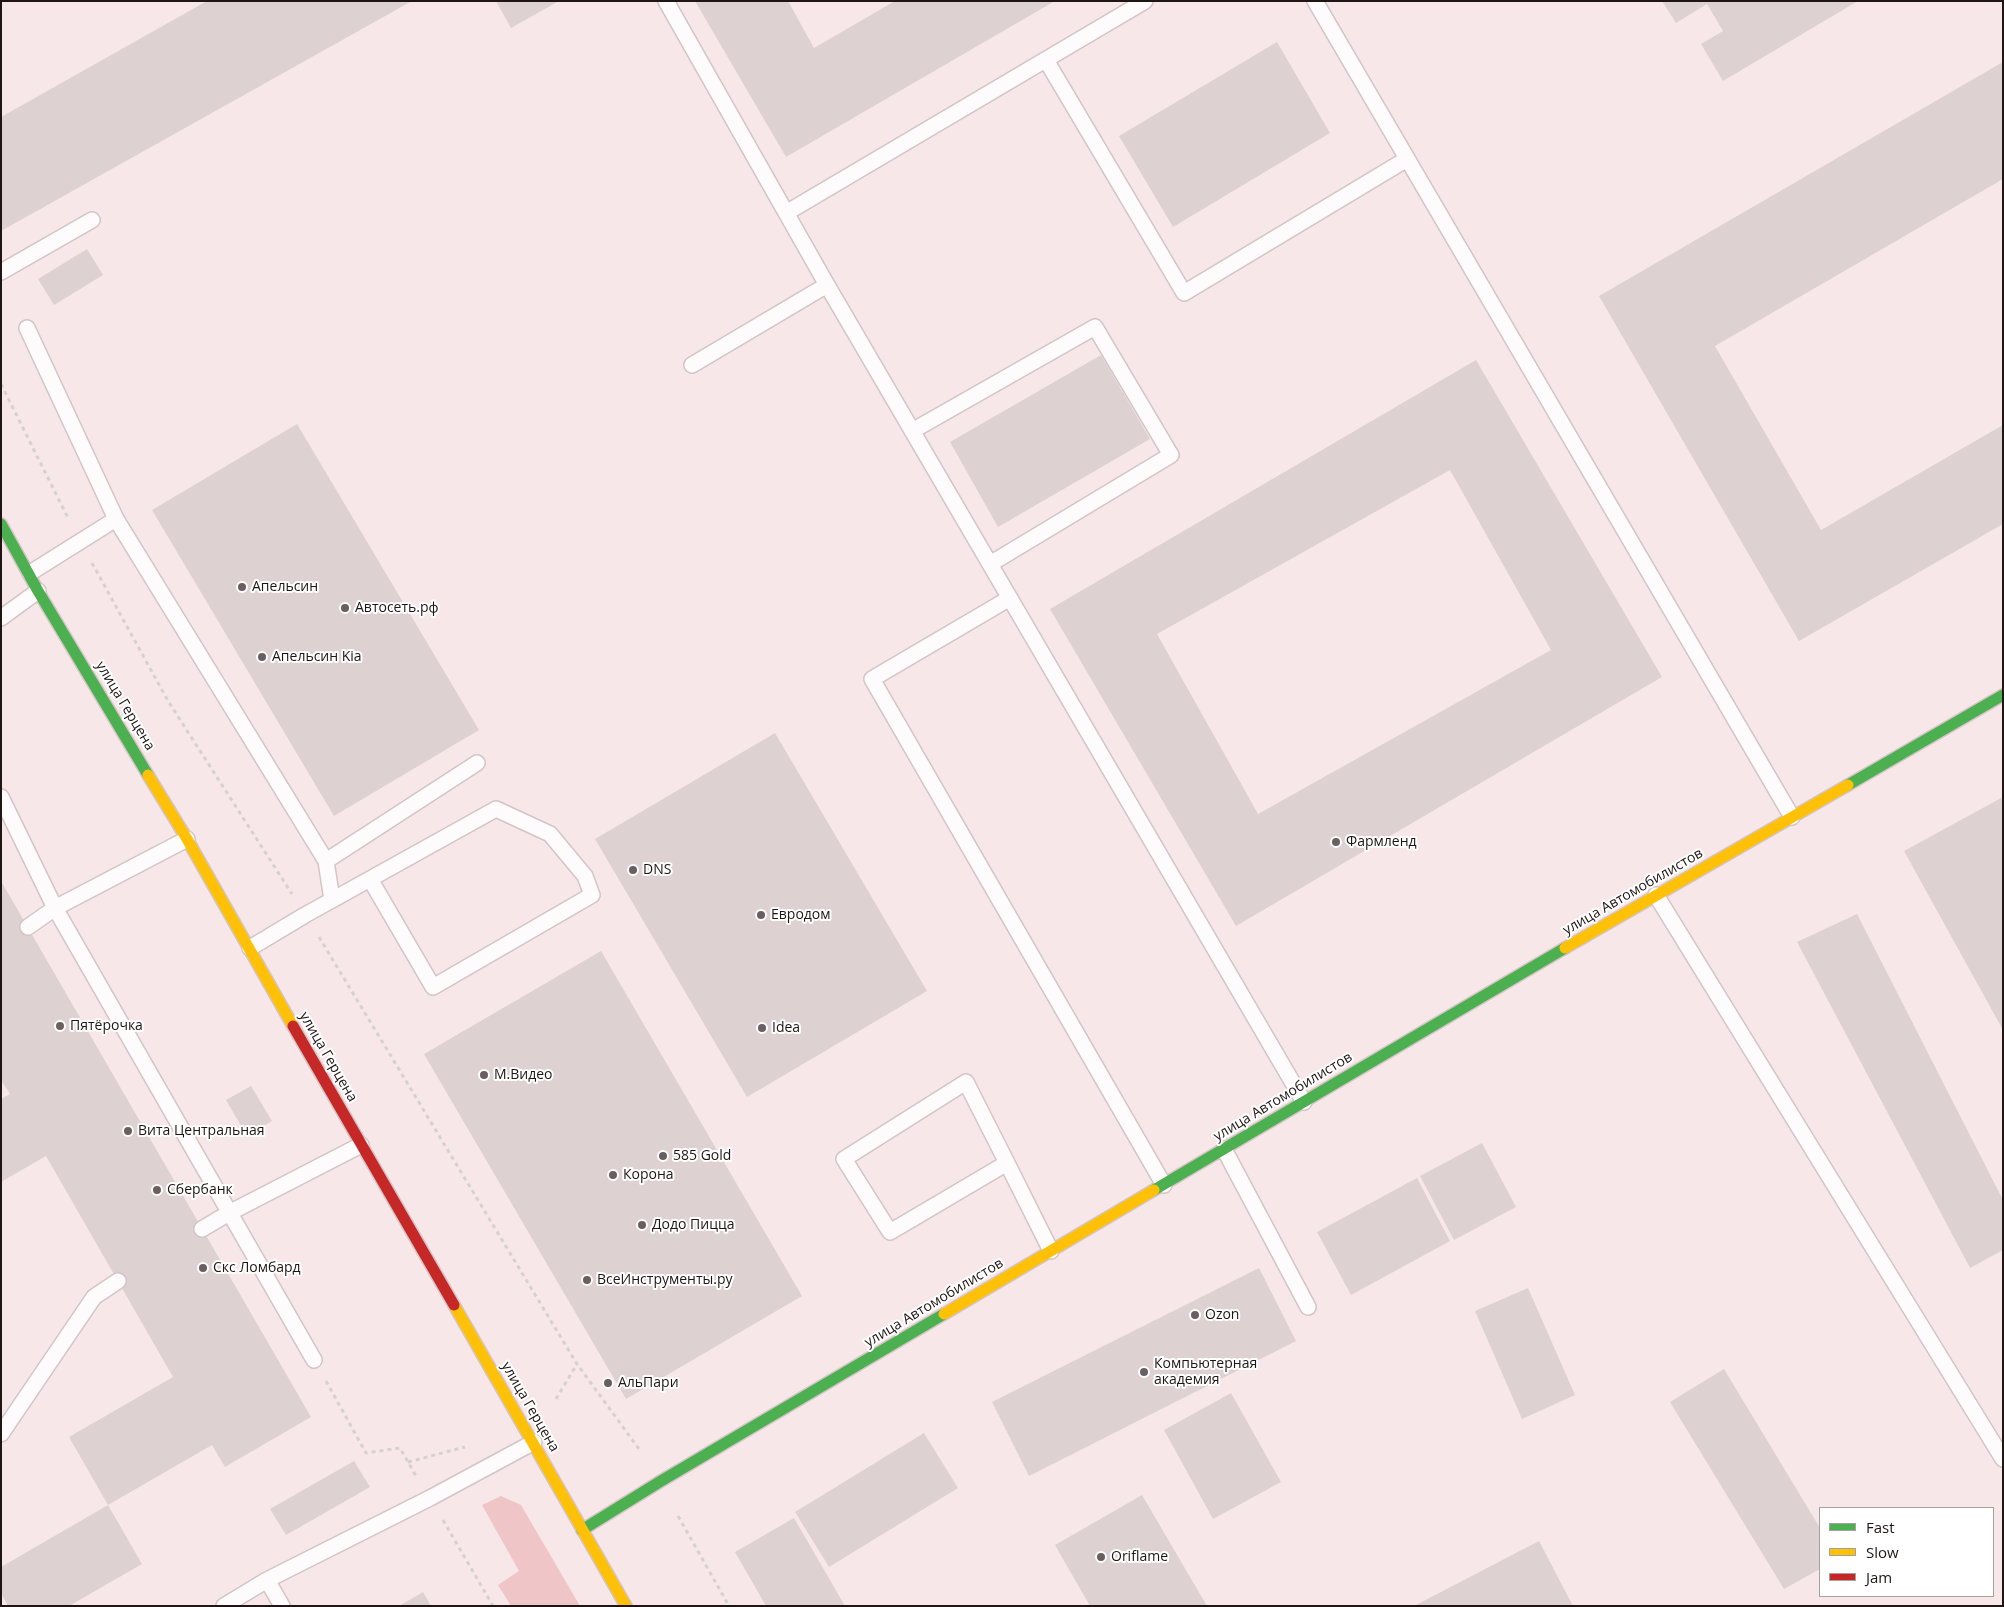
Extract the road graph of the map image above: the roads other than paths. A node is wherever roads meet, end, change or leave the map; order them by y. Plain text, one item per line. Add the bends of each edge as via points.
1 (666, 1) edge
2 (1145, 1) edge
3 (1315, 1) edge
4 (1046, 60) junction
5 (1407, 159) junction
6 (786, 213) junction
7 (92, 220) dead end
8 (1, 272) edge
9 (826, 285) junction
10 (27, 328) dead end
11 (692, 365) dead end
12 (912, 431) junction
13 (116, 519) junction
14 (1, 524) edge
15 (990, 564) junction
16 (30, 573) junction
17 (38, 591) junction
18 (1010, 598) junction
19 (1, 618) edge
20 (2003, 695) edge
21 (477, 763) dead end
22 (1, 797) edge
23 (1792, 817) junction
24 (187, 839) junction
25 (326, 861) junction
26 (370, 879) junction
27 (1656, 895) junction
28 (332, 900) junction
29 (55, 908) junction
30 (28, 927) dead end
31 (250, 948) junction
32 (1304, 1102) junction
33 (361, 1145) junction
34 (1224, 1149) junction
35 (1007, 1163) junction
36 (1164, 1185) junction
37 (229, 1212) junction
38 (202, 1229) dead end
39 (1051, 1251) junction
40 (118, 1281) dead end
41 (1308, 1307) dead end
42 (314, 1360) dead end
43 (1, 1434) edge
44 (534, 1442) junction
45 (2003, 1459) edge
46 (582, 1530) junction
47 (267, 1580) junction
48 (224, 1606) edge
49 (282, 1606) edge
50 (626, 1606) edge

1 - 6 lane
2 - 4 lane
3 - 5 lane
4 - 5 lane via 1184,293
4 - 6 lane
5 - 23 lane
6 - 9 lane
7 - 8 lane
9 - 11 lane
9 - 12 lane
10 - 13 lane
12 - 15 lane
12 - 15 lane via 1095,327 1171,455
13 - 16 lane
13 - 25 lane
14 - 16 street, улица Герцена
15 - 18 lane
16 - 17 street, улица Герцена
17 - 19 lane
17 - 24 street, улица Герцена
18 - 32 lane
18 - 36 lane via 872,679
20 - 23 street, улица Автомобилистов
21 - 25 lane
22 - 29 lane
23 - 27 street, улица Автомобилистов
24 - 29 lane
24 - 31 street, улица Герцена
25 - 28 lane
26 - 26 lane via 433,987 592,895 585,876 550,834 496,809
26 - 28 lane
27 - 32 street, улица Автомобилистов
27 - 45 lane
28 - 31 lane
29 - 30 lane
29 - 37 lane
31 - 33 street, улица Герцена
32 - 34 street, улица Автомобилистов
33 - 37 lane
33 - 44 street, улица Герцена
34 - 36 street, улица Автомобилистов
34 - 41 lane
35 - 35 lane via 890,1232 844,1159 966,1082
35 - 39 lane
36 - 39 street, улица Автомобилистов
37 - 38 lane
37 - 42 lane
39 - 46 street, улица Автомобилистов
40 - 43 lane via 94,1298
44 - 46 street, улица Герцена
44 - 47 lane
46 - 50 street, улица Герцена
47 - 48 lane
47 - 49 lane

